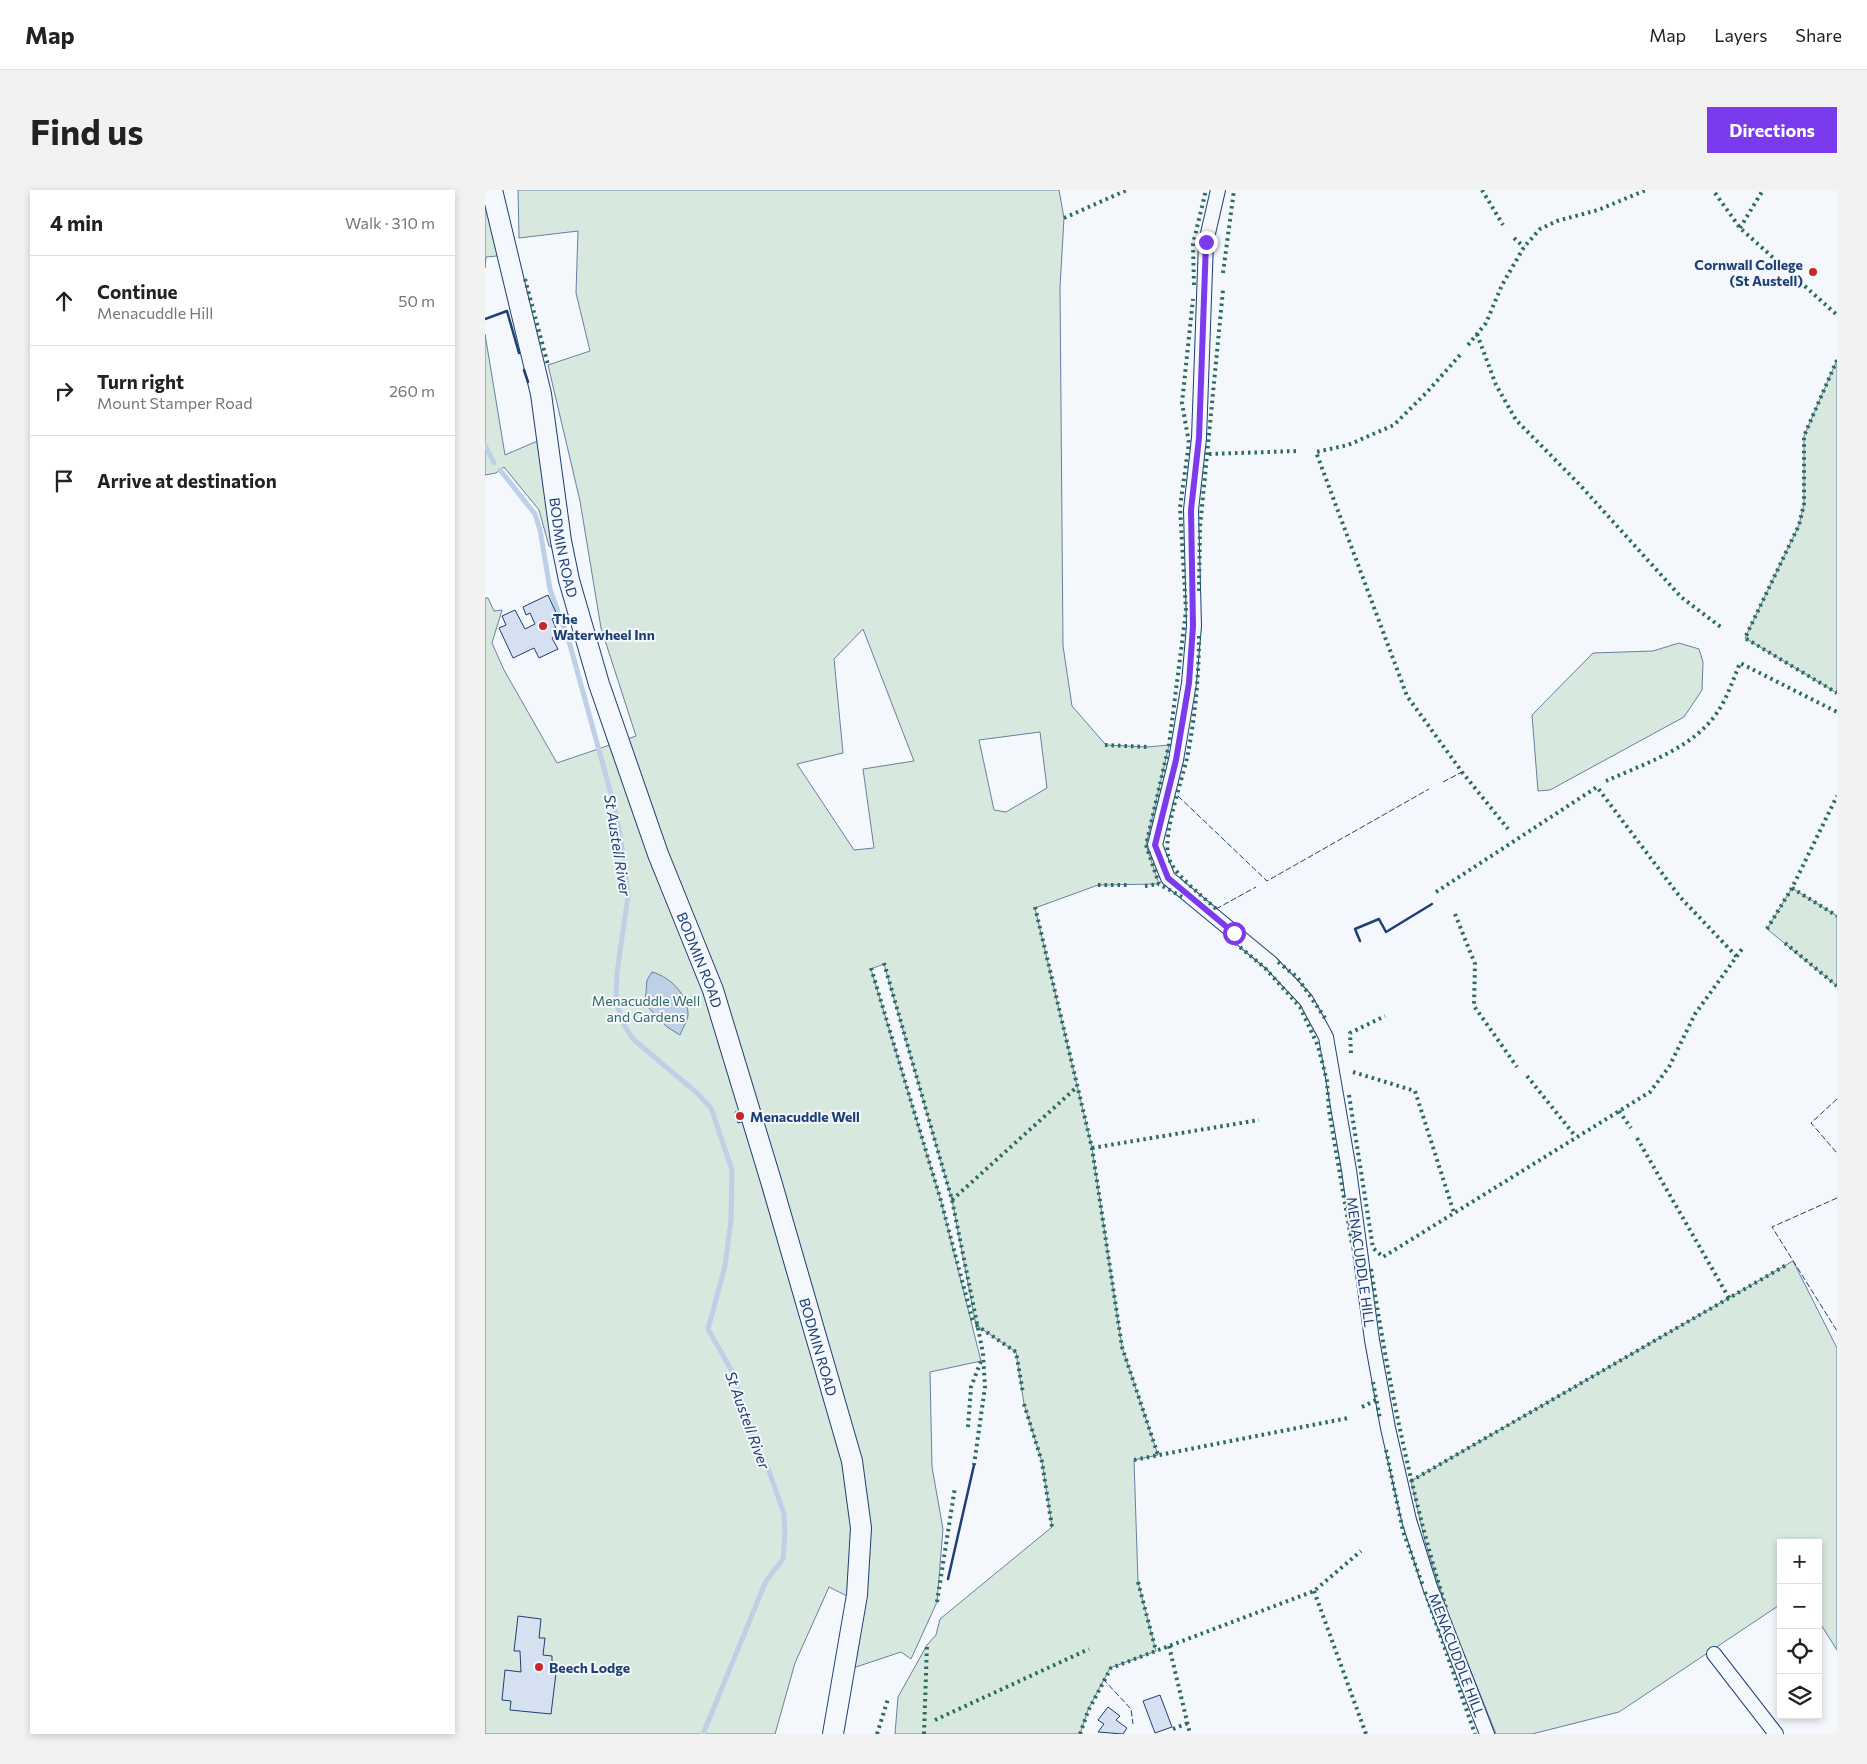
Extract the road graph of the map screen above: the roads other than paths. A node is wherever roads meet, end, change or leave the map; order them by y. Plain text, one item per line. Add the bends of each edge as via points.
1 (492, 190) edge
2 (1218, 190) edge
3 (1714, 1654) dead end
4 (833, 1734) edge
5 (1487, 1734) edge
6 (1776, 1734) edge

1 - 4 main road, BODMIN ROAD via 541,394 569,580 599,684 658,854 713,990 852,1461 861,1528 857,1595
2 - 5 street, MENACUDDLE HILL via 1206,242 1199,438 1191,510 1193,626 1189,683 1176,760 1155,845 1168,878 1271,963 1306,1000 1326,1037 1349,1170 1372,1340 1409,1520 1430,1587
3 - 6 street

